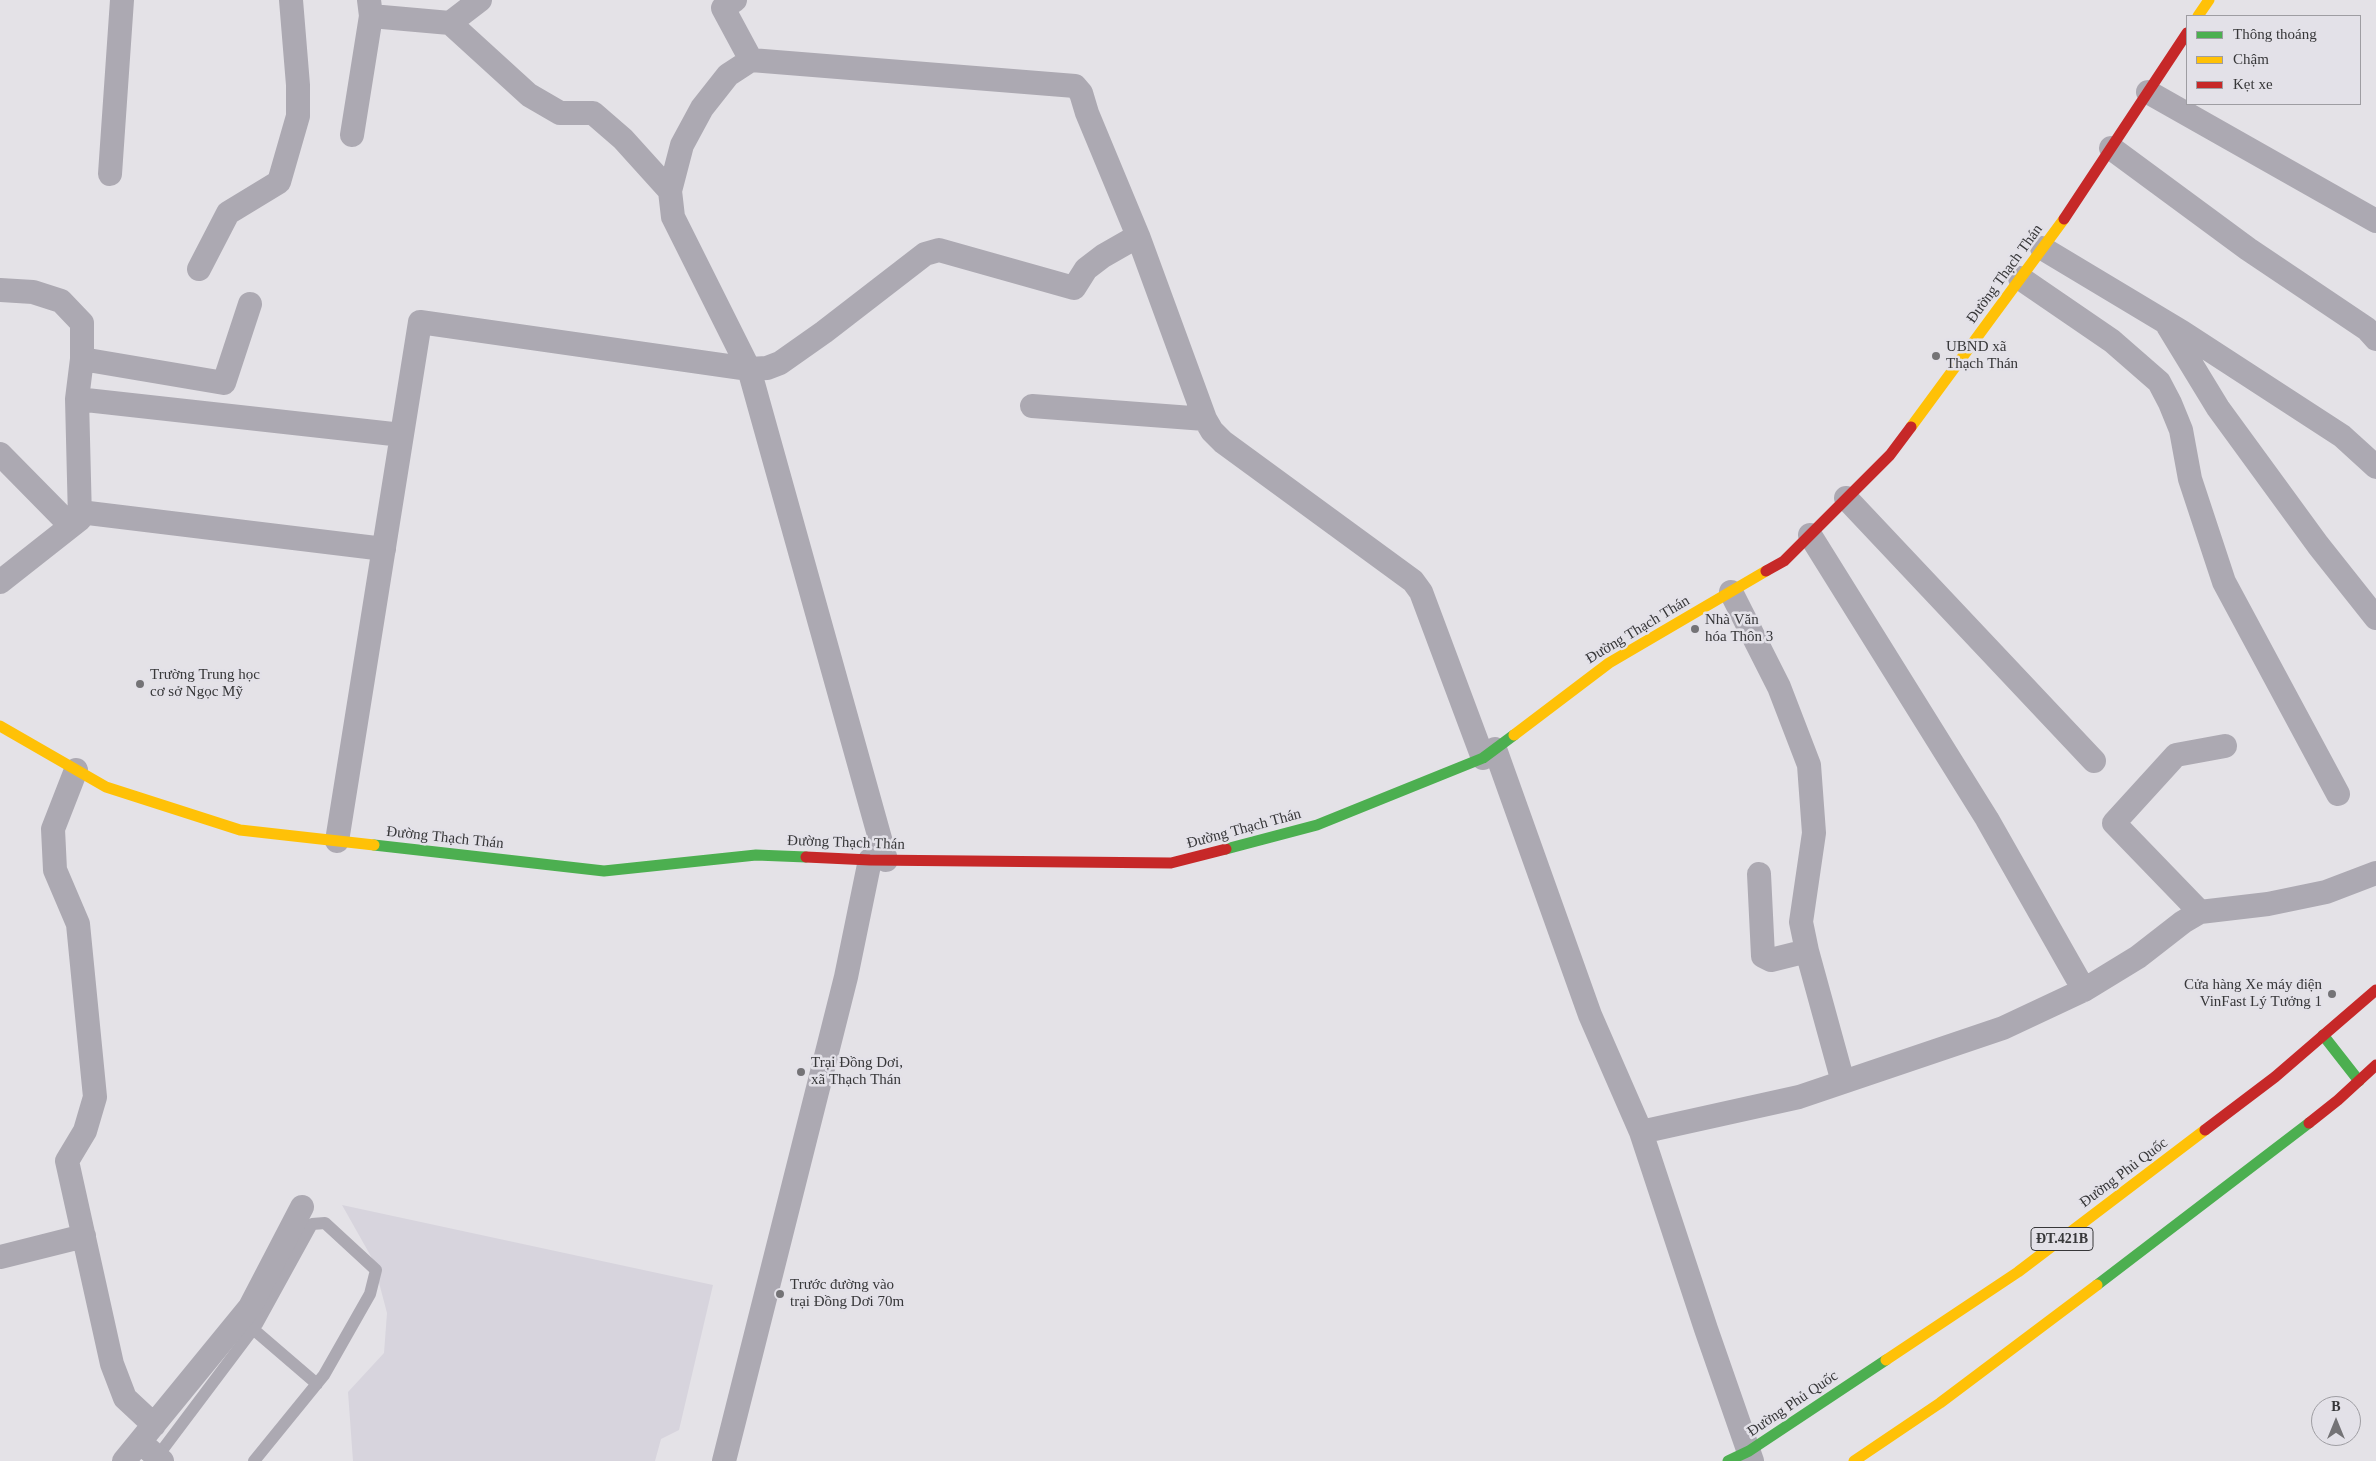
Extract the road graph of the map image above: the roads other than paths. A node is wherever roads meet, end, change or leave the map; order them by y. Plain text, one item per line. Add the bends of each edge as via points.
1 (122, 0) edge
2 (291, 0) edge
3 (480, 0) edge
4 (735, 0) edge
5 (2209, 0) edge
6 (370, 8) edge
7 (2199, 15) edge
8 (450, 23) junction
9 (2186, 35) edge
10 (751, 60) junction
11 (2148, 92) junction
12 (352, 134) dead end
13 (2112, 148) junction
14 (110, 174) dead end
15 (670, 191) junction
16 (2376, 221) edge
17 (1138, 236) junction
18 (2042, 248) junction
19 (199, 269) dead end
20 (2020, 278) junction
21 (0, 290) edge
22 (250, 304) dead end
23 (2166, 322) junction
24 (2376, 339) edge
25 (82, 359) junction
26 (749, 369) junction
27 (77, 399) junction
28 (1032, 406) dead end
29 (1205, 419) junction
30 (402, 435) junction
31 (0, 454) edge
32 (2376, 467) edge
33 (1846, 498) junction
34 (75, 519) junction
35 (1810, 535) junction
36 (384, 550) junction
37 (0, 582) edge
38 (1731, 592) junction
39 (2376, 618) edge
40 (0, 726) edge
41 (2225, 746) dead end
42 (1489, 754) junction
43 (2094, 761) dead end
44 (76, 770) junction
45 (2338, 794) dead end
46 (337, 841) junction
47 (878, 860) junction
48 (2376, 873) edge
49 (1759, 874) dead end
50 (2200, 912) junction
51 (1807, 951) junction
52 (2084, 990) junction
53 (2376, 990) edge
54 (2323, 1036) junction
55 (2376, 1065) edge
56 (2359, 1081) junction
57 (1843, 1082) junction
58 (1641, 1132) junction
59 (302, 1206) dead end
60 (84, 1236) junction
61 (0, 1258) edge
62 (253, 1329) junction
63 (317, 1384) junction
64 (153, 1446) edge
65 (1751, 1456) edge
66 (124, 1461) edge
67 (254, 1461) edge
68 (724, 1461) edge
69 (1728, 1461) edge
70 (1854, 1461) edge

1 - 14 street
2 - 19 street via 298,116 279,182 228,213
3 - 8 street
4 - 10 street via 722,8
5 - 7 street
6 - 8 street
6 - 12 street
8 - 15 street via 529,95 560,113 594,113 623,139
9 - 11 street, Đường Thạch Thán
10 - 15 street via 728,76 702,108 682,145
10 - 17 street via 1075,86 1081,93 1086,113
11 - 13 street, Đường Thạch Thán
11 - 16 street
13 - 18 street, Đường Thạch Thán
13 - 24 street via 2248,249 2367,329
15 - 26 street via 673,216
17 - 26 street via 1086,269 1074,288 939,250 925,254 780,363
17 - 29 street
18 - 20 street, Đường Thạch Thán
18 - 23 street
20 - 33 street, Đường Thạch Thán via 1890,455
20 - 45 street via 2112,341 2159,382 2181,430 2190,480 2224,582
21 - 25 street via 33,292 61,301 82,323
22 - 25 street via 224,383
23 - 32 street via 2342,436
23 - 39 street via 2218,408 2318,546
25 - 27 street
26 - 30 street via 420,322
26 - 47 street
27 - 30 street
27 - 34 street
28 - 29 street
29 - 42 street via 1223,442 1413,581 1421,592
30 - 36 street
31 - 34 street
33 - 35 street, Đường Thạch Thán
33 - 43 street
34 - 36 street
34 - 37 street
35 - 38 street, Đường Thạch Thán via 1784,561
35 - 52 street via 1987,819
36 - 46 street
38 - 42 street, Đường Thạch Thán via 1609,663
38 - 51 street via 1779,687 1809,765 1814,833 1801,922
40 - 44 street, Đường Thạch Thán
41 - 50 street via 2176,755 2114,822
42 - 47 street, Đường Thạch Thán via 1317,825 1172,863
42 - 58 street via 1590,1016
44 - 46 street, Đường Thạch Thán via 106,787 240,830
44 - 60 street via 54,829 55,870 78,924 95,1097 85,1131 67,1161
46 - 47 street, Đường Thạch Thán via 604,871 756,855
47 - 68 street
48 - 50 street via 2326,892 2268,904
49 - 51 street via 1763,956 1771,960
50 - 52 street via 2138,957
51 - 57 street
52 - 57 street via 2002,1028
53 - 54 street, Đường Phủ Quốc / ĐT.421B
54 - 56 street
54 - 65 street, Đường Phủ Quốc / ĐT.421B via 2275,1077 2018,1272
55 - 56 street
56 - 70 street via 2331,1106 1940,1403
57 - 58 street via 1800,1097
58 - 65 street
59 - 64 street via 250,1307
60 - 61 street
60 - 64 street via 112,1364 125,1398
62 - 63 lane
62 - 63 lane via 312,1224 325,1222 376,1270 370,1294
62 - 64 lane
63 - 67 lane
64 - 66 street
65 - 69 street, Đường Phủ Quốc / ĐT.421B

